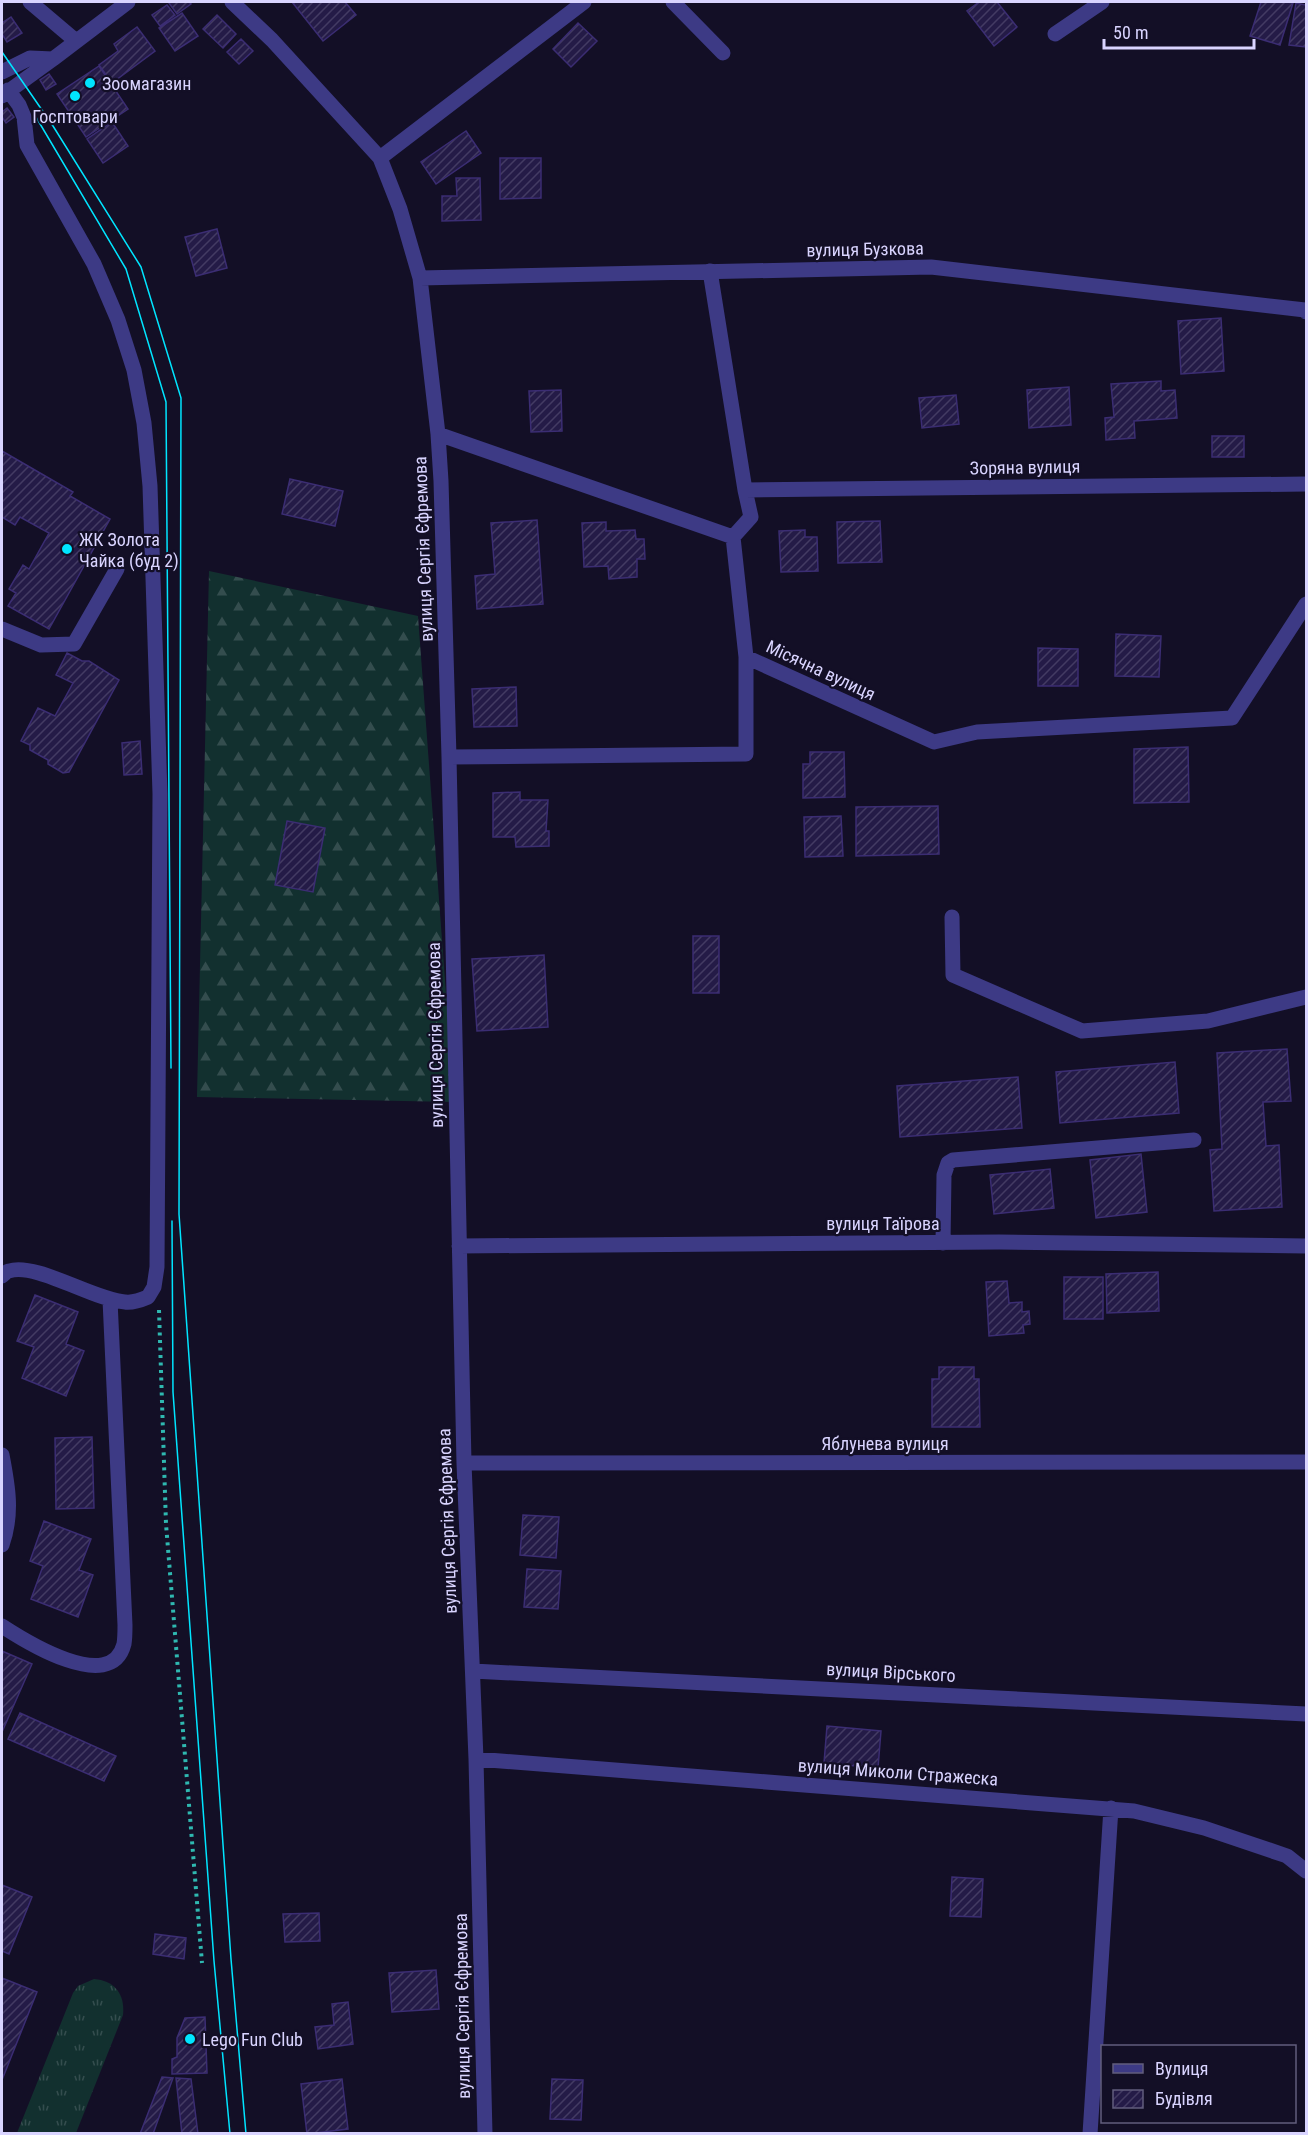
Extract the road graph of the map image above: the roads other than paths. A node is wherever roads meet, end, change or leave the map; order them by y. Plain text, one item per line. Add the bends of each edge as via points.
1 (30, 2) edge
2 (128, 2) edge
3 (232, 2) edge
4 (584, 2) edge
5 (673, 2) edge
6 (1102, 2) edge
7 (1055, 34) dead end
8 (76, 41) junction
9 (723, 53) dead end
10 (53, 60) junction
11 (2, 72) edge
12 (5, 93) edge
13 (380, 158) junction
14 (710, 271) junction
15 (420, 278) junction
16 (1306, 312) edge
17 (438, 434) junction
18 (1306, 484) edge
19 (745, 490) junction
20 (733, 537) junction
21 (117, 569) dead end
22 (1306, 604) edge
23 (2, 629) edge
24 (746, 657) junction
25 (449, 757) junction
26 (952, 917) dead end
27 (1306, 997) edge
28 (1194, 1140) dead end
29 (943, 1242) junction
30 (459, 1246) junction
31 (1306, 1246) edge
32 (2, 1276) edge
33 (110, 1300) junction
34 (2, 1455) edge
35 (1306, 1462) edge
36 (464, 1463) junction
37 (2, 1545) edge
38 (2, 1626) edge
39 (473, 1671) junction
40 (1306, 1714) edge
41 (476, 1759) junction
42 (1111, 1808) junction
43 (1306, 1871) edge
44 (485, 2133) edge
45 (1090, 2133) edge

1 - 8 street
2 - 8 street
3 - 13 street, вулиця Сергія Єфремова via 273,40
4 - 13 street
5 - 9 street
6 - 7 street
8 - 10 street
10 - 11 street via 30,58
10 - 12 street
12 - 33 street via 19,105 27,145 94,264 118,320 134,370 150,486 160,794 157,1267 148,1297 129,1303
13 - 15 street, вулиця Сергія Єфремова
14 - 15 street, вулиця Бузкова
14 - 16 street, вулиця Бузкова via 931,267
14 - 19 street
15 - 17 street, вулиця Сергія Єфремова
17 - 20 street
17 - 25 street, вулиця Сергія Єфремова
18 - 19 street, Зоряна вулиця
19 - 20 street via 751,517
20 - 24 street
21 - 23 street via 74,644 41,645
22 - 24 street, Місячна вулиця via 1232,718 977,732 934,741
24 - 25 street, Місячна вулиця via 746,754
25 - 30 street, вулиця Сергія Єфремова
26 - 27 street via 953,975 1082,1031 1208,1020
28 - 29 street via 953,1160 944,1175
29 - 30 street, вулиця Таїрова
29 - 31 street, вулиця Таїрова
30 - 36 street, вулиця Сергія Єфремова
32 - 33 street via 8,1271 24,1270
33 - 38 street via 124,1644 107,1663 87,1665 54,1655
34 - 37 street via 9,1497
35 - 36 street, Яблунева вулиця
36 - 39 street, вулиця Сергія Єфремова
39 - 40 street, вулиця Вірського
39 - 41 street, вулиця Сергія Єфремова
41 - 42 street, вулиця Миколи Стражеска
41 - 44 street, вулиця Сергія Єфремова
42 - 43 street, вулиця Миколи Стражеска via 1204,1828 1287,1856
42 - 45 street

